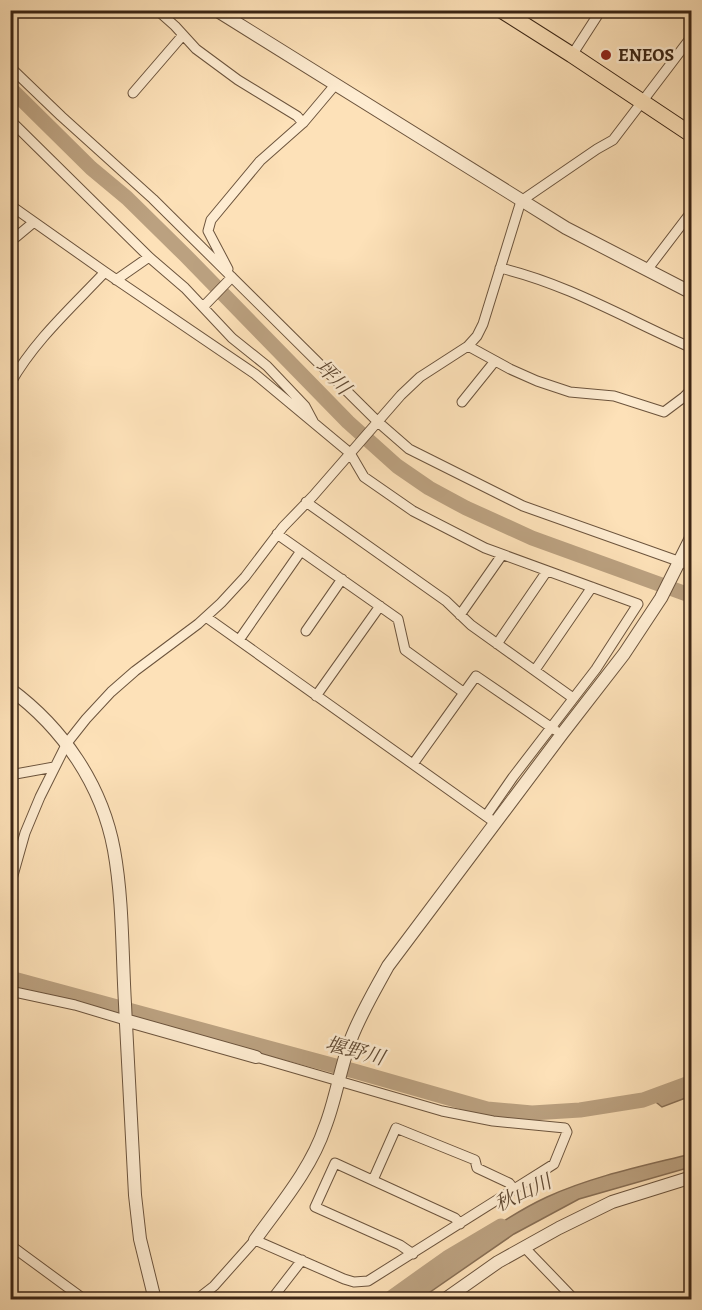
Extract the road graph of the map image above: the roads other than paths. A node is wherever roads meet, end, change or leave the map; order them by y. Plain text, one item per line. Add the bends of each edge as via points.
1 (157, 10) edge
2 (216, 10) edge
3 (501, 10) edge
4 (601, 10) edge
5 (682, 10) edge
6 (692, 17) edge
7 (183, 35) junction
8 (692, 36) edge
9 (572, 55) junction
10 (10, 67) edge
11 (335, 85) junction
12 (133, 93) dead end
13 (642, 102) junction
14 (10, 120) edge
15 (303, 123) junction
16 (692, 135) edge
17 (521, 201) junction
18 (10, 205) edge
19 (692, 211) edge
20 (34, 222) junction
21 (10, 242) edge
22 (148, 257) junction
23 (500, 268) junction
24 (647, 270) junction
25 (105, 272) junction
26 (230, 279) junction
27 (116, 280) junction
28 (692, 292) edge
29 (205, 305) junction
30 (468, 346) junction
31 (692, 348) edge
32 (495, 361) junction
33 (10, 384) edge
34 (692, 389) edge
35 (462, 402) dead end
36 (314, 423) junction
37 (376, 424) junction
38 (350, 453) junction
39 (306, 502) junction
40 (277, 534) junction
41 (692, 537) edge
42 (301, 551) junction
43 (502, 555) junction
44 (686, 564) edge
45 (547, 571) junction
46 (342, 579) junction
47 (592, 587) junction
48 (380, 606) junction
49 (460, 615) junction
50 (206, 617) junction
51 (306, 631) dead end
52 (239, 640) junction
53 (497, 644) junction
54 (535, 670) junction
55 (10, 689) edge
56 (463, 692) junction
57 (316, 696) junction
58 (573, 698) junction
59 (556, 730) junction
60 (67, 743) junction
61 (413, 764) junction
62 (54, 767) junction
63 (10, 775) edge
64 (491, 819) junction
65 (10, 886) edge
66 (10, 991) edge
67 (125, 1019) junction
68 (256, 1057) joint
69 (339, 1080) junction
70 (692, 1177) edge
71 (373, 1180) junction
72 (514, 1189) junction
73 (460, 1224) junction
74 (255, 1240) junction
75 (10, 1245) edge
76 (524, 1247) junction
77 (412, 1254) junction
78 (302, 1260) junction
79 (85, 1299) edge
80 (154, 1299) edge
81 (196, 1299) edge
82 (271, 1299) edge
83 (444, 1299) edge
84 (576, 1299) edge

1 - 7 street
2 - 11 street
3 - 9 main road
4 - 9 street
5 - 6 street
7 - 12 street
7 - 15 street via 238,80
8 - 13 street
9 - 13 main road
10 - 26 street via 153,199
11 - 15 street
11 - 17 street
13 - 16 main road
13 - 17 street via 613,140
14 - 22 street
15 - 26 street via 260,161 211,220 208,231
17 - 23 street
17 - 24 street
18 - 20 street
19 - 24 street
20 - 21 street
20 - 25 street
22 - 27 street
22 - 29 street
23 - 30 street via 483,324
23 - 31 street via 564,287
24 - 28 street
25 - 27 street
25 - 33 street via 23,361
26 - 29 street
26 - 37 street
27 - 36 street via 255,374
29 - 36 street via 232,338 267,366 305,406
30 - 32 street
30 - 37 street via 420,377
32 - 34 street via 570,392 614,396 664,412
32 - 35 street
36 - 38 street
37 - 38 street
37 - 44 street via 409,449 523,506
38 - 39 street
38 - 43 street via 364,477 413,511
39 - 40 street
39 - 49 street via 446,601
40 - 42 street
40 - 50 street via 245,577
41 - 44 street
42 - 46 street
42 - 52 street
43 - 45 street
43 - 49 street
44 - 59 street via 624,654
45 - 47 street
45 - 53 street
46 - 48 street
46 - 51 street
47 - 54 street
47 - 58 street via 638,604
48 - 56 street via 398,619 405,650
48 - 57 street
49 - 53 street
50 - 52 street
50 - 60 street via 111,692
52 - 57 street
53 - 54 street
54 - 58 street
55 - 60 street via 34,707
56 - 59 street via 476,676
56 - 61 street
57 - 61 street
58 - 59 street
59 - 64 street
60 - 62 street
60 - 67 street via 93,787 114,848
61 - 64 street
62 - 63 street
62 - 65 street via 25,833
64 - 69 street via 388,966 365,1006
66 - 67 street
67 - 68 street
67 - 80 street via 135,1195
68 - 69 street
69 - 72 street via 442,1111 492,1121 566,1128 554,1164
69 - 74 street via 316,1150
70 - 76 street via 612,1202
71 - 72 street via 396,1128 475,1160 477,1168
71 - 73 street via 455,1218
71 - 77 street via 335,1163 315,1207
72 - 73 street
73 - 77 street
74 - 78 street
74 - 81 street via 214,1286
75 - 79 street
76 - 83 street
76 - 84 street
77 - 78 street via 368,1281 354,1282
78 - 82 street

